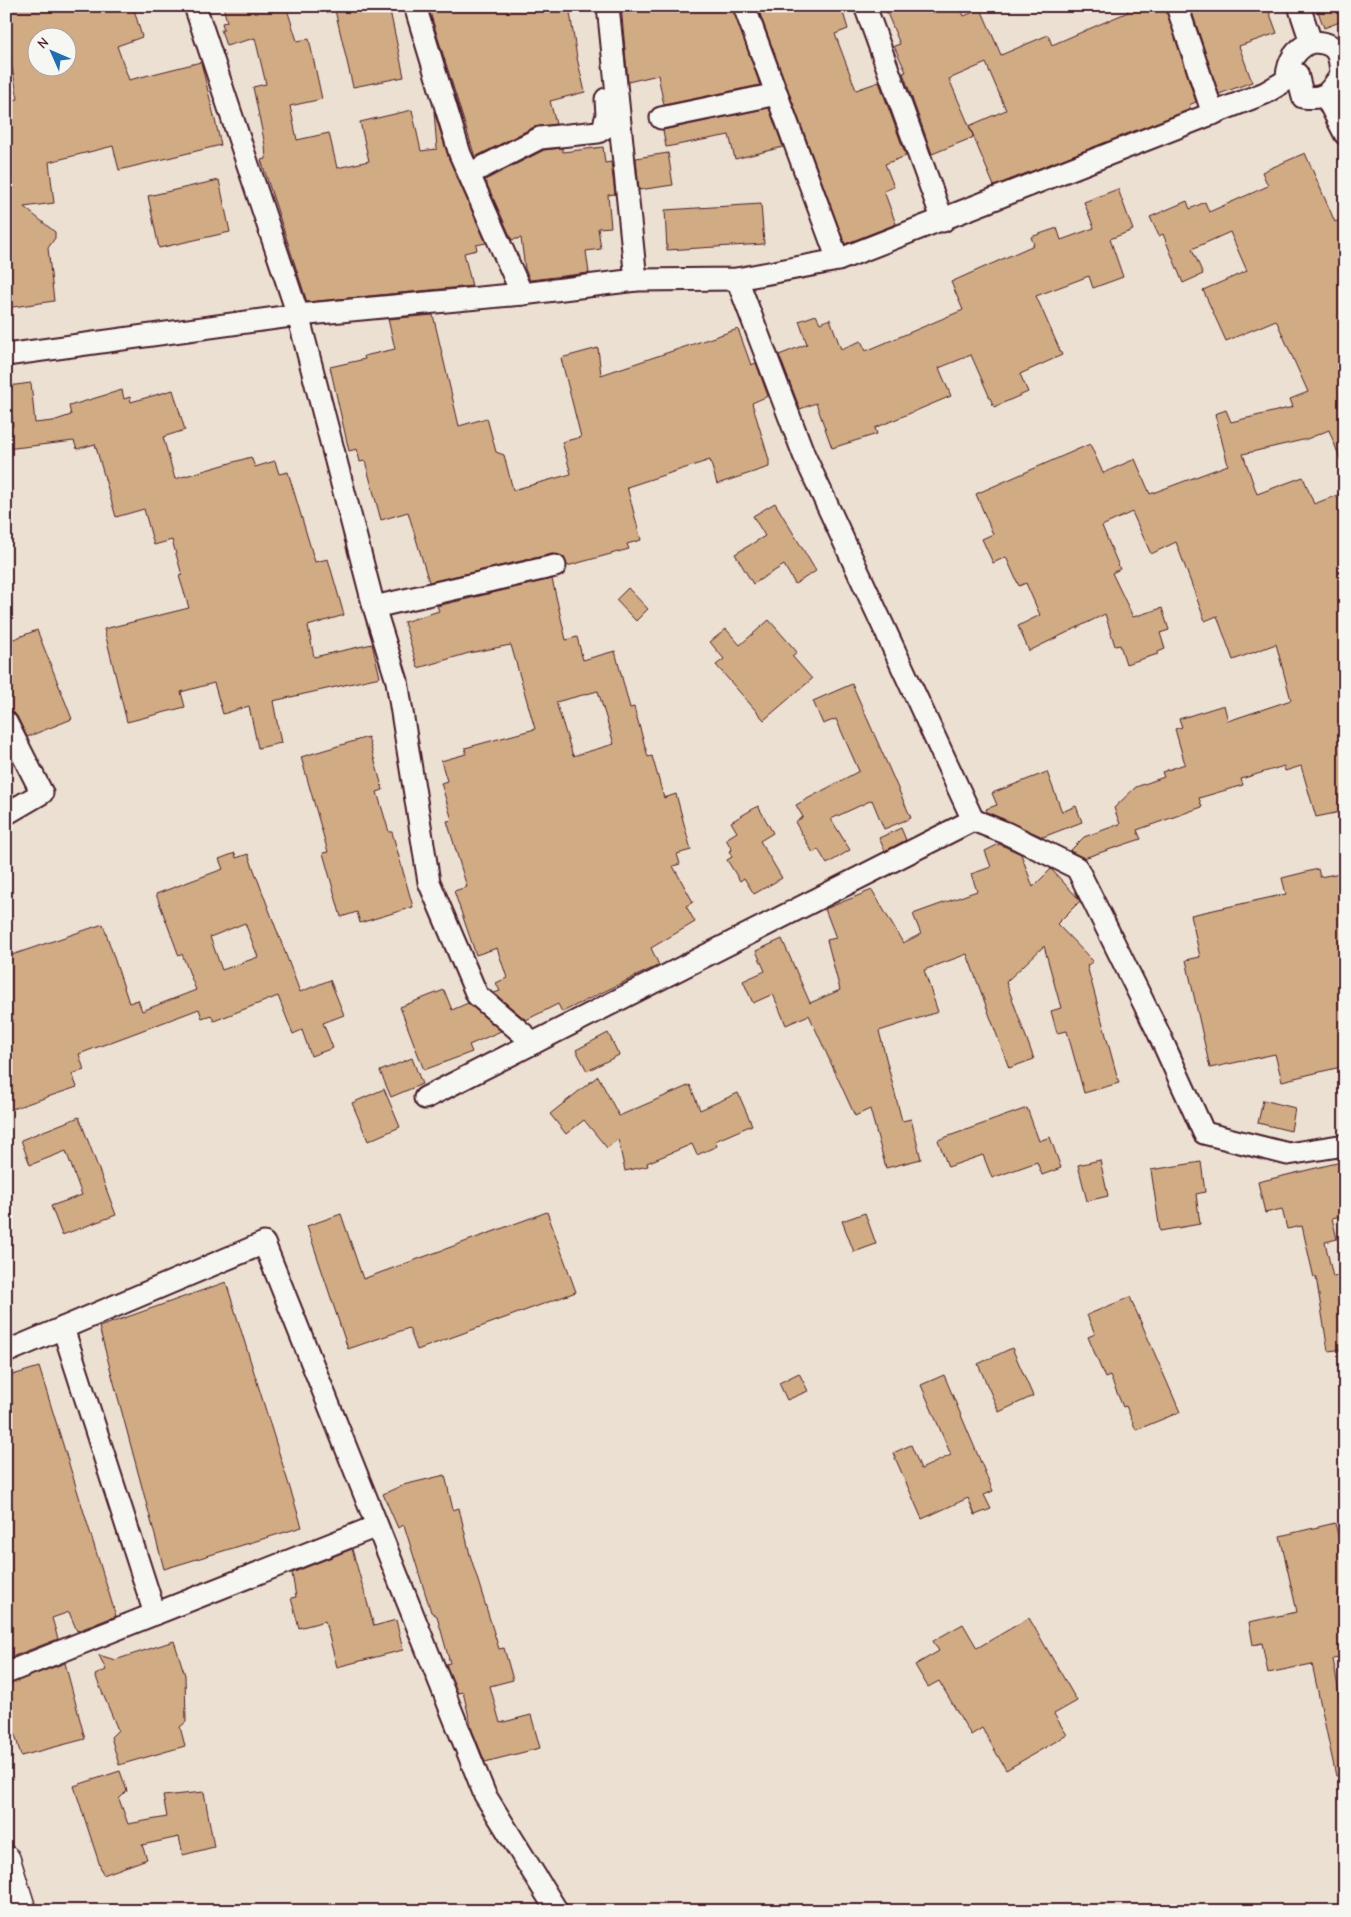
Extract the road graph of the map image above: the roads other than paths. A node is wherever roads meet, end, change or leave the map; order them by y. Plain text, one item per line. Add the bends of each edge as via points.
1 (195, 6) edge
2 (415, 6) edge
3 (598, 6) edge
4 (608, 6) edge
5 (744, 6) edge
6 (865, 6) edge
7 (1176, 6) edge
8 (1299, 6) edge
9 (1311, 42) junction
10 (1342, 58) edge
11 (1297, 74) junction
12 (777, 94) junction
13 (1325, 95) junction
14 (1213, 114) junction
15 (661, 118) dead end
16 (1345, 134) edge
17 (469, 174) junction
18 (943, 221) junction
19 (838, 260) junction
20 (738, 279) junction
21 (636, 280) junction
22 (522, 294) junction
23 (298, 315) junction
24 (6, 355) edge
25 (555, 566) dead end
26 (374, 607) junction
27 (6, 722) edge
28 (6, 814) edge
29 (972, 820) junction
30 (534, 1043) junction
31 (425, 1098) dead end
32 (1345, 1146) edge
33 (63, 1328) junction
34 (6, 1352) edge
35 (378, 1526) junction
36 (155, 1614) junction
37 (6, 1673) edge
38 (6, 1860) edge
39 (22, 1911) edge
40 (557, 1911) edge

1 - 23 street
2 - 17 street
3 - 17 street via 607,115 603,129 540,138
4 - 21 street
5 - 12 street
6 - 18 street
7 - 14 street
8 - 9 street
9 - 10 street via 1328,44
9 - 11 street via 1303,46 1288,65 1287,77
10 - 13 street via 1341,75
11 - 13 street via 1303,97 1317,99
11 - 14 street via 1265,93
12 - 15 street
12 - 19 street
13 - 16 street
14 - 18 street
17 - 22 street
18 - 19 street
19 - 20 street
20 - 21 street
20 - 29 street via 804,455
21 - 22 street
22 - 23 street
23 - 24 street
23 - 26 street
25 - 26 street
26 - 30 street via 397,682 429,882 477,995
27 - 28 street via 42,793
29 - 30 street
29 - 32 street via 1006,832 1077,868 1204,1133 1288,1154
30 - 31 street
33 - 34 street
33 - 35 street via 264,1243
33 - 36 street
35 - 36 street
35 - 40 street via 485,1795
36 - 37 street
38 - 39 main road

